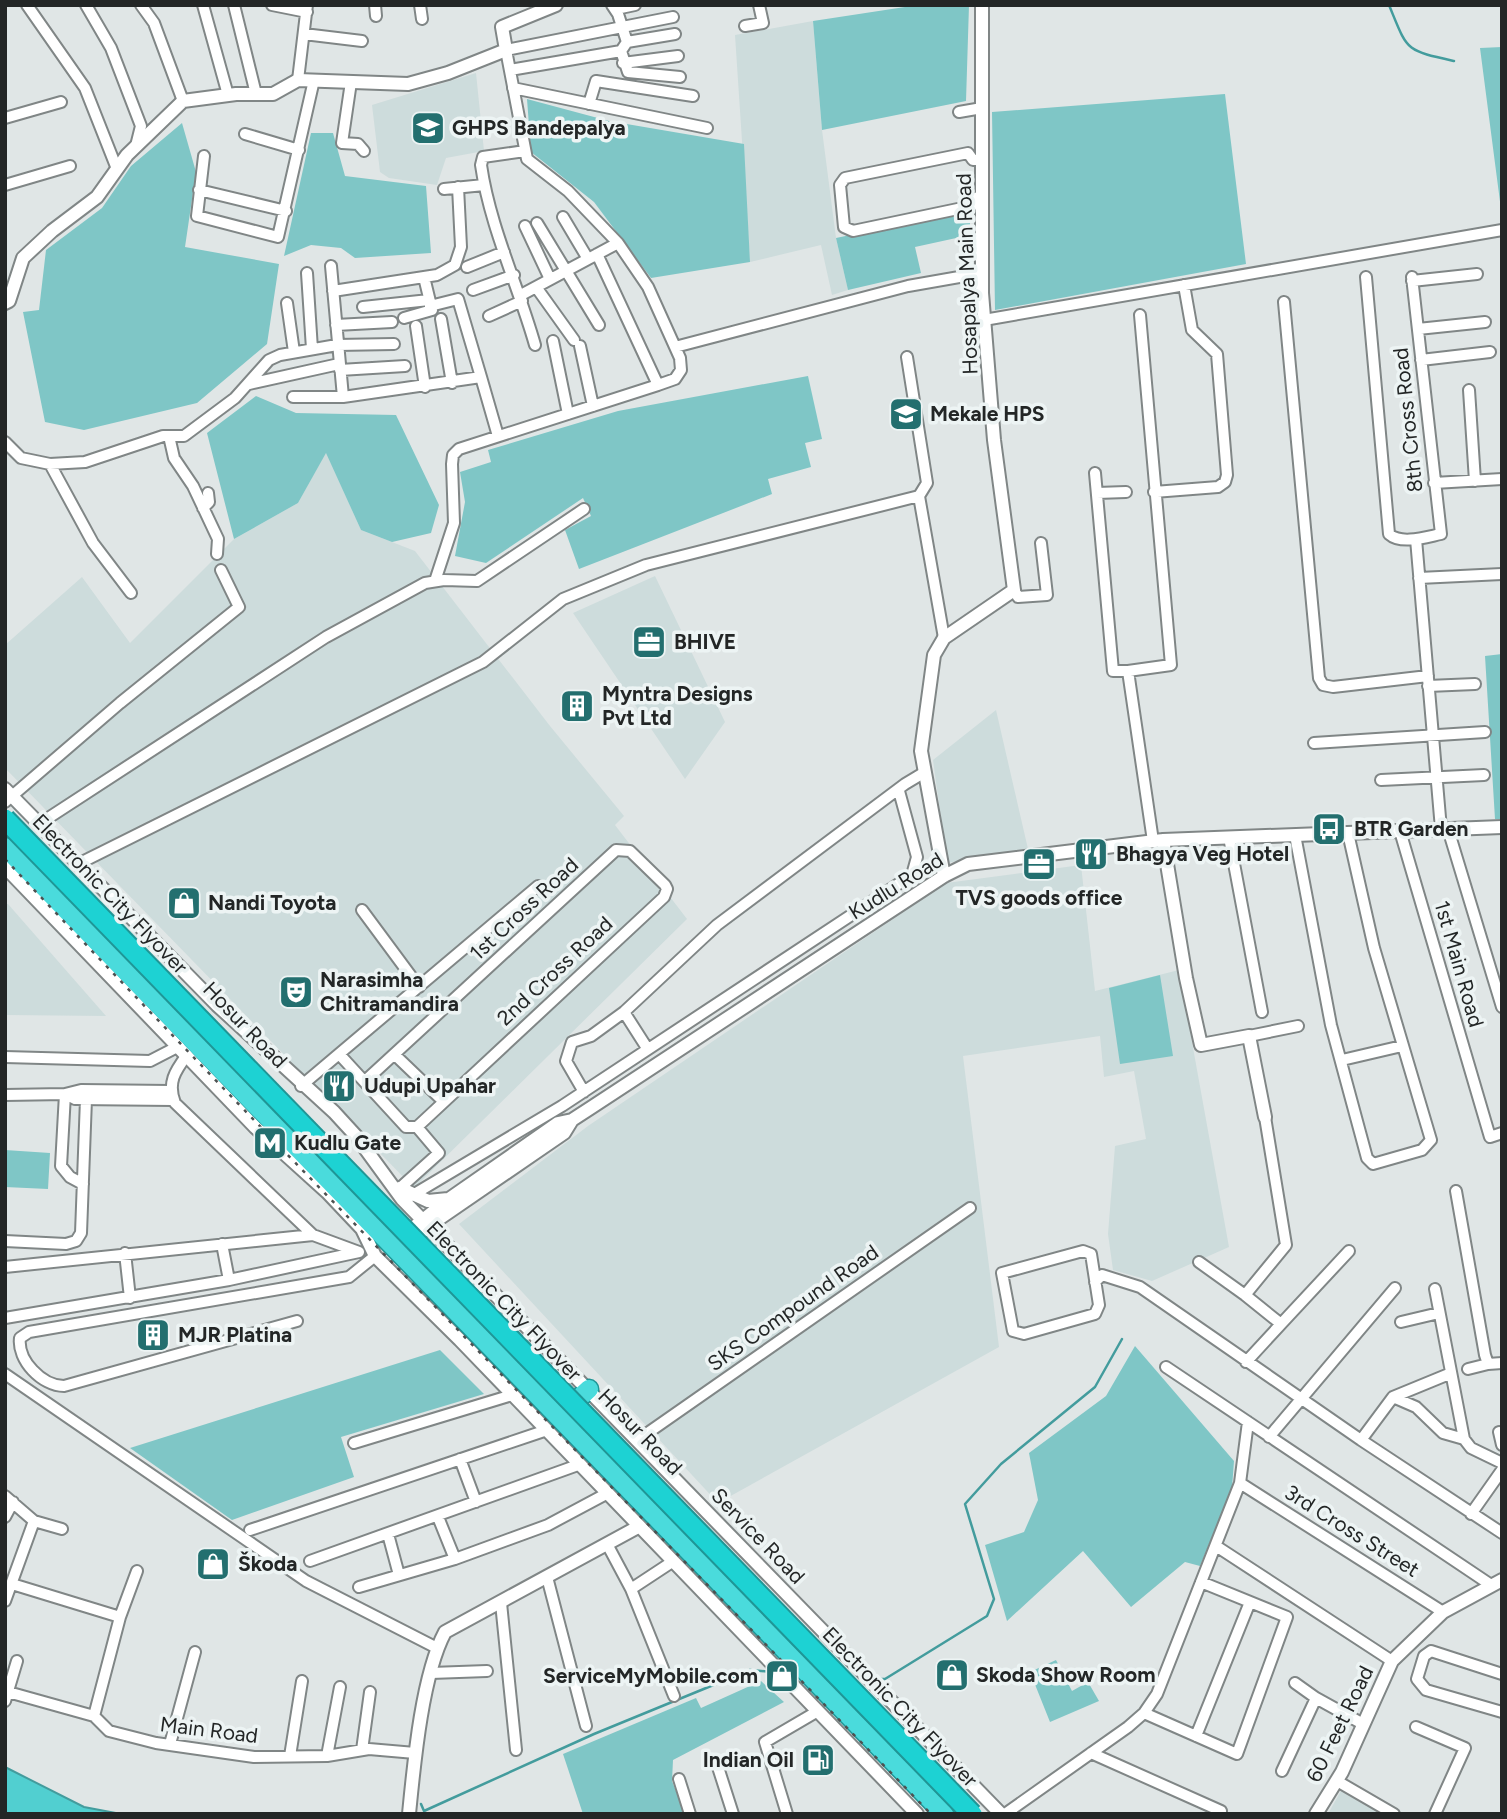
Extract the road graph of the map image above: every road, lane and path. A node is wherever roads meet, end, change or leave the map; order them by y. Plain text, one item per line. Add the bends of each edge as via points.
1 (27, 5) edge
2 (86, 5) edge
3 (141, 5) edge
4 (203, 5) edge
5 (234, 5) edge
6 (272, 5) edge
7 (420, 5) edge
8 (556, 5) edge
9 (635, 5) edge
10 (759, 5) edge
11 (982, 5) edge
12 (614, 7) edge
13 (307, 8) edge
14 (673, 17) dead end
15 (422, 19) dead end
16 (622, 26) junction
17 (745, 26) dead end
18 (304, 34) junction
19 (675, 34) dead end
20 (362, 41) dead end
21 (506, 50) junction
22 (624, 52) junction
23 (678, 56) dead end
24 (510, 70) junction
25 (680, 77) dead end
26 (298, 80) junction
27 (314, 80) junction
28 (351, 82) junction
29 (513, 88) junction
30 (257, 94) junction
31 (228, 95) junction
32 (693, 96) dead end
33 (183, 101) junction
34 (61, 102) dead end
35 (589, 104) junction
36 (982, 108) junction
37 (959, 112) dead end
38 (5, 118) edge
39 (707, 128) dead end
40 (244, 134) dead end
41 (136, 146) junction
42 (299, 150) junction
43 (364, 151) dead end
44 (524, 151) junction
45 (204, 156) dead end
46 (982, 160) junction
47 (70, 166) dead end
48 (117, 169) junction
49 (5, 185) edge
50 (484, 185) junction
51 (458, 187) junction
52 (444, 189) dead end
53 (199, 190) junction
54 (982, 196) junction
55 (286, 211) junction
56 (563, 217) dead end
57 (537, 223) dead end
58 (524, 226) dead end
59 (1502, 230) edge
60 (618, 243) junction
61 (504, 252) junction
62 (593, 256) junction
63 (331, 266) dead end
64 (467, 267) dead end
65 (566, 271) junction
66 (307, 273) dead end
67 (982, 273) junction
68 (1477, 274) dead end
69 (514, 275) junction
70 (424, 277) junction
71 (1366, 277) dead end
72 (551, 279) junction
73 (1184, 285) junction
74 (536, 286) junction
75 (473, 290) dead end
76 (333, 291) junction
77 (522, 298) junction
78 (1284, 302) dead end
79 (5, 303) edge
80 (287, 303) dead end
81 (430, 303) junction
82 (363, 307) dead end
83 (1140, 315) dead end
84 (489, 316) dead end
85 (404, 318) dead end
86 (441, 319) dead end
87 (984, 320) junction
88 (392, 322) dead end
89 (1485, 322) dead end
90 (336, 325) junction
91 (599, 325) dead end
92 (416, 326) dead end
93 (1418, 329) junction
94 (553, 341) dead end
95 (394, 344) dead end
96 (337, 345) junction
97 (535, 345) dead end
98 (675, 347) junction
99 (312, 349) junction
100 (294, 352) junction
101 (1490, 352) dead end
102 (907, 357) dead end
103 (1421, 360) junction
104 (405, 366) dead end
105 (340, 367) junction
106 (481, 377) junction
107 (452, 383) junction
108 (249, 384) junction
109 (658, 385) junction
110 (425, 387) junction
111 (1469, 390) dead end
112 (293, 397) dead end
113 (343, 397) junction
114 (593, 406) junction
115 (568, 414) junction
116 (169, 436) junction
117 (498, 436) junction
118 (5, 443) edge
119 (50, 464) junction
120 (1096, 473) dead end
121 (1502, 479) edge
122 (1475, 481) junction
123 (1434, 483) junction
124 (1126, 492) dead end
125 (1154, 492) junction
126 (208, 493) dead end
127 (1097, 493) junction
128 (919, 496) junction
129 (203, 508) junction
130 (584, 509) dead end
131 (1416, 539) junction
132 (1041, 543) dead end
133 (217, 554) dead end
134 (220, 569) dead end
135 (1502, 574) edge
136 (1419, 578) junction
137 (435, 581) junction
138 (1014, 590) junction
139 (131, 593) dead end
140 (944, 638) junction
141 (1128, 671) junction
142 (1428, 681) junction
143 (1475, 684) dead end
144 (1485, 732) dead end
145 (1433, 736) junction
146 (1314, 743) dead end
147 (925, 772) junction
148 (1484, 775) dead end
149 (1436, 777) junction
150 (1381, 780) dead end
151 (899, 791) junction
152 (7, 799) edge
153 (5, 819) edge
154 (39, 824) junction
155 (1502, 827) edge
156 (1444, 829) junction
157 (1401, 831) junction
158 (1348, 833) junction
159 (5, 835) edge
160 (1295, 835) junction
161 (1229, 837) junction
162 (1158, 840) junction
163 (5, 847) edge
164 (616, 850) joint
165 (78, 864) junction
166 (5, 867) edge
167 (944, 876) junction
168 (538, 886) dead end
169 (362, 910) dead end
170 (419, 987) junction
171 (1502, 1007) edge
172 (624, 1012) junction
173 (1262, 1012) dead end
174 (166, 1022) junction
175 (1297, 1026) dead end
176 (1249, 1036) junction
177 (1402, 1046) junction
178 (647, 1048) junction
179 (183, 1050) junction
180 (339, 1054) junction
181 (395, 1055) junction
182 (5, 1057) edge
183 (1342, 1060) junction
184 (365, 1081) junction
185 (301, 1086) junction
186 (584, 1092) junction
187 (65, 1094) junction
188 (5, 1095) edge
189 (172, 1095) junction
190 (86, 1099) junction
191 (443, 1101) junction
192 (570, 1101) junction
193 (1265, 1117) joint
194 (576, 1118) junction
195 (417, 1127) junction
196 (1502, 1133) edge
197 (379, 1169) junction
198 (83, 1184) junction
199 (400, 1188) junction
200 (1456, 1191) dead end
201 (411, 1196) junction
202 (449, 1199) junction
203 (970, 1208) dead end
204 (420, 1226) junction
205 (313, 1235) junction
206 (5, 1241) edge
207 (222, 1244) junction
208 (396, 1247) junction
209 (1349, 1251) dead end
210 (359, 1252) junction
211 (125, 1253) junction
212 (375, 1256) junction
213 (1199, 1262) dead end
214 (5, 1267) edge
215 (229, 1280) junction
216 (1095, 1282) junction
217 (1395, 1289) dead end
218 (1435, 1289) dead end
219 (1245, 1295) junction
220 (130, 1298) junction
221 (1439, 1313) junction
222 (5, 1318) edge
223 (297, 1321) dead end
224 (1401, 1322) dead end
225 (1281, 1324) junction
226 (1247, 1362) junction
227 (1502, 1363) edge
228 (1488, 1364) junction
229 (1166, 1367) dead end
230 (1468, 1370) dead end
231 (5, 1374) edge
232 (1449, 1374) junction
233 (512, 1395) junction
234 (583, 1395) junction
235 (1393, 1397) junction
236 (1304, 1399) junction
237 (1248, 1422) junction
238 (547, 1430) junction
239 (1499, 1433) dead end
240 (1269, 1437) junction
241 (639, 1439) junction
242 (1464, 1439) junction
243 (1361, 1440) junction
244 (354, 1443) dead end
245 (1502, 1445) edge
246 (460, 1460) junction
247 (1502, 1463) edge
248 (578, 1465) junction
249 (1502, 1470) edge
250 (1240, 1483) junction
251 (606, 1494) junction
252 (9, 1499) edge
253 (477, 1502) junction
254 (1471, 1514) junction
255 (5, 1517) edge
256 (438, 1517) junction
257 (34, 1521) junction
258 (639, 1527) junction
259 (62, 1529) dead end
260 (250, 1530) dead end
261 (1502, 1533) edge
262 (388, 1534) junction
263 (607, 1544) junction
264 (1216, 1546) junction
265 (456, 1559) junction
266 (310, 1561) dead end
267 (672, 1562) junction
268 (136, 1571) dead end
269 (400, 1575) junction
270 (547, 1577) junction
271 (1201, 1582) junction
272 (1496, 1583) edge
273 (12, 1584) junction
274 (359, 1587) dead end
275 (631, 1589) junction
276 (5, 1601) edge
277 (500, 1602) junction
278 (1250, 1602) junction
279 (1443, 1612) junction
280 (120, 1617) junction
281 (1408, 1645) junction
282 (437, 1648) junction
283 (195, 1652) dead end
284 (1424, 1656) junction
285 (17, 1661) dead end
286 (1392, 1661) junction
287 (487, 1671) dead end
288 (431, 1673) junction
289 (1502, 1674) edge
290 (302, 1681) dead end
291 (1295, 1683) dead end
292 (340, 1687) dead end
293 (370, 1692) dead end
294 (674, 1696) dead end
295 (7, 1697) edge
296 (1316, 1698) junction
297 (818, 1711) junction
298 (1502, 1712) edge
299 (1144, 1713) junction
300 (94, 1716) junction
301 (1363, 1724) junction
302 (586, 1726) dead end
303 (1416, 1727) dead end
304 (1196, 1736) junction
305 (170, 1744) junction
306 (362, 1750) junction
307 (516, 1750) dead end
308 (415, 1753) junction
309 (1091, 1753) junction
310 (290, 1756) junction
311 (327, 1756) junction
312 (717, 1763) dead end
313 (1282, 1771) dead end
314 (679, 1779) dead end
315 (1337, 1781) junction
316 (1221, 1811) dead end
317 (409, 1814) edge
318 (690, 1814) edge
319 (733, 1814) edge
320 (787, 1814) edge
321 (917, 1814) edge
322 (944, 1814) edge
323 (954, 1814) edge
324 (972, 1814) edge
325 (978, 1814) edge
326 (1004, 1814) edge
327 (1316, 1814) edge
328 (1394, 1814) edge
329 (1435, 1814) edge

1 - 48 street via 85,88
2 - 41 street via 111,48 141,127
3 - 33 street via 154,23
4 - 31 street
5 - 30 street
6 - 13 street
7 - 15 street
8 - 21 street via 502,27
9 - 12 street
10 - 17 street via 763,23
11 - 36 street, Hosapalya Main Road
12 - 16 street
13 - 18 street
14 - 16 street
16 - 21 street
16 - 22 street
18 - 20 street
18 - 26 street
19 - 22 street
21 - 24 street
21 - 28 street via 408,84
22 - 23 street
22 - 24 street
22 - 25 street via 628,72
24 - 29 street
26 - 27 street
26 - 30 street via 273,94
27 - 28 street
27 - 42 street
28 - 43 street via 342,143 358,144
29 - 35 street
29 - 44 street
30 - 31 street
31 - 33 street
32 - 35 street via 596,81
33 - 41 street
34 - 38 street
35 - 39 street
36 - 37 street
36 - 46 street, Hosapalya Main Road
40 - 42 street
41 - 48 street
42 - 55 street
44 - 50 street via 483,157
44 - 60 street via 533,166 568,191
45 - 53 street
46 - 54 street, Hosapalya Main Road
46 - 54 street via 973,160 968,153 845,178 840,185 844,227 853,231 972,205
47 - 49 street
48 - 79 street via 97,197 23,258
50 - 51 street
50 - 61 street
51 - 52 street
51 - 70 street via 458,259 446,272
53 - 55 street
53 - 55 street via 197,216 274,238 282,230
54 - 67 street, Hosapalya Main Road
56 - 62 street
57 - 65 street
58 - 72 street
59 - 73 street
60 - 62 street
60 - 98 street via 648,287
61 - 64 street
61 - 69 street
62 - 65 street
62 - 109 street
63 - 76 street
65 - 72 street
65 - 91 street
66 - 99 street
67 - 87 street, Hosapalya Main Road
67 - 98 street via 908,286
68 - 93 street, 8th Cross Road via 1412,279
69 - 75 street
69 - 77 street
70 - 76 street
70 - 81 street
71 - 131 street via 1387,527 1393,538
72 - 74 street
73 - 87 street
73 - 125 street via 1192,330 1217,354 1227,475 1218,487
74 - 77 street
74 - 114 street via 577,343
76 - 90 street
77 - 84 street
77 - 97 street
78 - 142 street via 1319,678 1323,685 1333,687
80 - 100 street
81 - 82 street
81 - 85 street via 432,310 426,314
81 - 106 street via 458,299
83 - 125 street
86 - 107 street
87 - 138 street, Hosapalya Main Road
88 - 90 street
89 - 93 street
90 - 96 street
92 - 110 street
93 - 103 street, 8th Cross Road
94 - 115 street
95 - 96 street
96 - 99 street
96 - 105 street
98 - 109 street via 681,370 675,379
99 - 100 street
100 - 108 street via 269,360
101 - 103 street
102 - 128 street via 928,483
103 - 123 street, 8th Cross Road
104 - 105 street
105 - 108 street
105 - 113 street
106 - 107 street
106 - 117 street
107 - 110 street
108 - 116 street via 184,436
109 - 114 street
110 - 113 street
111 - 122 street
112 - 113 street
114 - 115 street
115 - 117 street
116 - 119 street via 85,462
116 - 129 street via 174,458
117 - 137 street via 453,455 454,523
118 - 119 street via 21,458
119 - 139 street via 93,543
120 - 127 street
121 - 122 street
122 - 123 street
123 - 131 street, 8th Cross Road via 1441,534
124 - 127 street
125 - 141 street via 1171,666
126 - 129 street via 209,502
127 - 141 street via 1114,671
128 - 140 street
128 - 165 street via 646,565 563,598 483,662
129 - 133 street via 218,539
130 - 137 street via 478,581
131 - 136 street
132 - 138 street via 1047,595 1018,597
134 - 152 street via 239,607
135 - 136 street
136 - 142 street
137 - 154 street via 410,590 326,638
138 - 140 street
140 - 147 street via 934,654 921,751
141 - 162 street
142 - 143 street
142 - 145 street
144 - 145 street
145 - 146 street
145 - 149 street
147 - 151 street
147 - 167 street
148 - 149 street
149 - 150 street
149 - 156 street
151 - 172 street via 717,925
151 - 178 street via 917,857 912,875
152 - 154 street
152 - 204 highway, Hosur Road
153 - 324 highway, Electronic City Flyover, bridge
154 - 165 street
155 - 156 street, Kudlu Road
156 - 157 street, Kudlu Road
156 - 171 street
157 - 158 street, Kudlu Road
157 - 196 street, 1st Main Road via 1490,1137
158 - 160 street, Kudlu Road
158 - 177 street
159 - 323 highway, Electronic City Flyover
160 - 161 street, Kudlu Road
160 - 183 street via 1319,971
161 - 162 street, Kudlu Road
161 - 173 street
162 - 167 street, Kudlu Road via 968,864
162 - 176 street via 1201,1045
163 - 174 highway
164 - 181 street, 1st Cross Road
164 - 191 street, 2nd Cross Road via 630,851 656,876 667,889 664,897
165 - 185 street
166 - 174 street
167 - 194 street, Kudlu Road
168 - 170 street
169 - 170 street
170 - 180 street
172 - 178 street
172 - 186 street via 592,1036 569,1046 567,1066
174 - 179 street
174 - 208 highway
175 - 176 street
176 - 193 street
177 - 183 street
177 - 183 street via 1430,1145 1373,1164 1367,1158
178 - 186 street
179 - 182 street via 150,1061
179 - 189 street via 174,1070
179 - 212 street via 255,1127 362,1229
180 - 184 street
180 - 185 street
181 - 184 street, 1st Cross Road
181 - 191 street
184 - 195 street via 406,1128
185 - 197 street via 356,1136
186 - 192 street
187 - 188 street
187 - 189 street via 81,1090
187 - 190 street
187 - 198 street via 61,1166
189 - 190 street
189 - 205 street
190 - 198 street
191 - 195 street, 2nd Cross Road
192 - 194 street
192 - 201 street
193 - 219 street via 1286,1245
194 - 202 street, Kudlu Road via 558,1123
194 - 204 street, Kudlu Road via 564,1133
195 - 199 street via 439,1153
197 - 199 street
197 - 204 street
198 - 206 street via 76,1241
199 - 201 street
200 - 228 street
201 - 202 street via 428,1201
202 - 204 street, Kudlu Road
203 - 241 street, SKS Compound Road
204 - 208 street
204 - 234 highway, Hosur Road
205 - 207 street
205 - 210 street
207 - 211 street
207 - 215 street
208 - 322 highway
209 - 225 street
210 - 212 street
210 - 215 street
211 - 214 street
211 - 220 street
212 - 223 street via 349,1277 29,1332 20,1338 19,1346 43,1380 64,1386
212 - 233 street
213 - 219 street
215 - 220 street
216 - 216 street via 1099,1305 1095,1314 1024,1334 1013,1331 1004,1270 1088,1251
216 - 226 street via 1102,1288 1113,1280 1125,1280 1140,1287
217 - 236 street
218 - 221 street
219 - 225 street
220 - 222 street
221 - 224 street
221 - 232 street
225 - 226 street
226 - 236 street
227 - 228 street
228 - 230 street
229 - 237 street
231 - 282 street via 306,1581
232 - 235 street
232 - 242 street
233 - 238 street
233 - 244 street
234 - 241 street, Service Road
234 - 325 highway, Hosur Road
235 - 242 street via 1416,1407 1443,1433
235 - 243 street
236 - 240 street
236 - 243 street
237 - 240 street
237 - 250 street
238 - 246 street
238 - 248 street
239 - 245 street
240 - 272 street
241 - 326 street, Service Road
242 - 247 street via 1471,1448
243 - 254 street
246 - 253 street
246 - 260 street
248 - 251 street
248 - 253 street
249 - 254 street
250 - 264 street
250 - 279 street, 3rd Cross Street
251 - 258 street
251 - 265 street via 548,1525
252 - 255 street
252 - 257 street
253 - 256 street
254 - 261 street
256 - 262 street
256 - 265 street
257 - 259 street
257 - 273 street
258 - 263 street
258 - 267 street
262 - 266 street
262 - 269 street
263 - 270 street
263 - 275 street
264 - 271 street
264 - 286 street
265 - 269 street
267 - 275 street
267 - 297 street
268 - 280 street
269 - 274 street
270 - 277 street
270 - 302 street
271 - 278 street
271 - 299 street via 1157,1694
272 - 279 street, 60 Feet Road
273 - 276 street
273 - 280 street
275 - 294 street
277 - 282 street via 445,1632
277 - 307 street
278 - 304 street
278 - 304 street via 1287,1617 1237,1754
279 - 281 street, 60 Feet Road
280 - 300 street
281 - 284 street
281 - 286 street, 60 Feet Road
282 - 288 street
283 - 305 street
284 - 289 street via 1434,1651
284 - 298 street via 1417,1679 1426,1690
285 - 295 street
286 - 301 street, 60 Feet Road
287 - 288 street
288 - 308 street
290 - 310 street
291 - 296 street
292 - 311 street
293 - 306 street
295 - 300 street, Main Road
296 - 301 street
296 - 313 street
297 - 320 street via 765,1742
297 - 321 street
299 - 304 street
299 - 309 street
300 - 305 street, Main Road via 108,1731
301 - 315 street, 60 Feet Road
303 - 329 street via 1465,1748
305 - 310 street, Main Road via 254,1756
306 - 308 street, Main Road
306 - 311 street, Main Road
308 - 317 street
309 - 316 street
309 - 326 street
310 - 311 street, Main Road
312 - 319 street
314 - 318 street
315 - 327 street, 60 Feet Road
315 - 328 street

